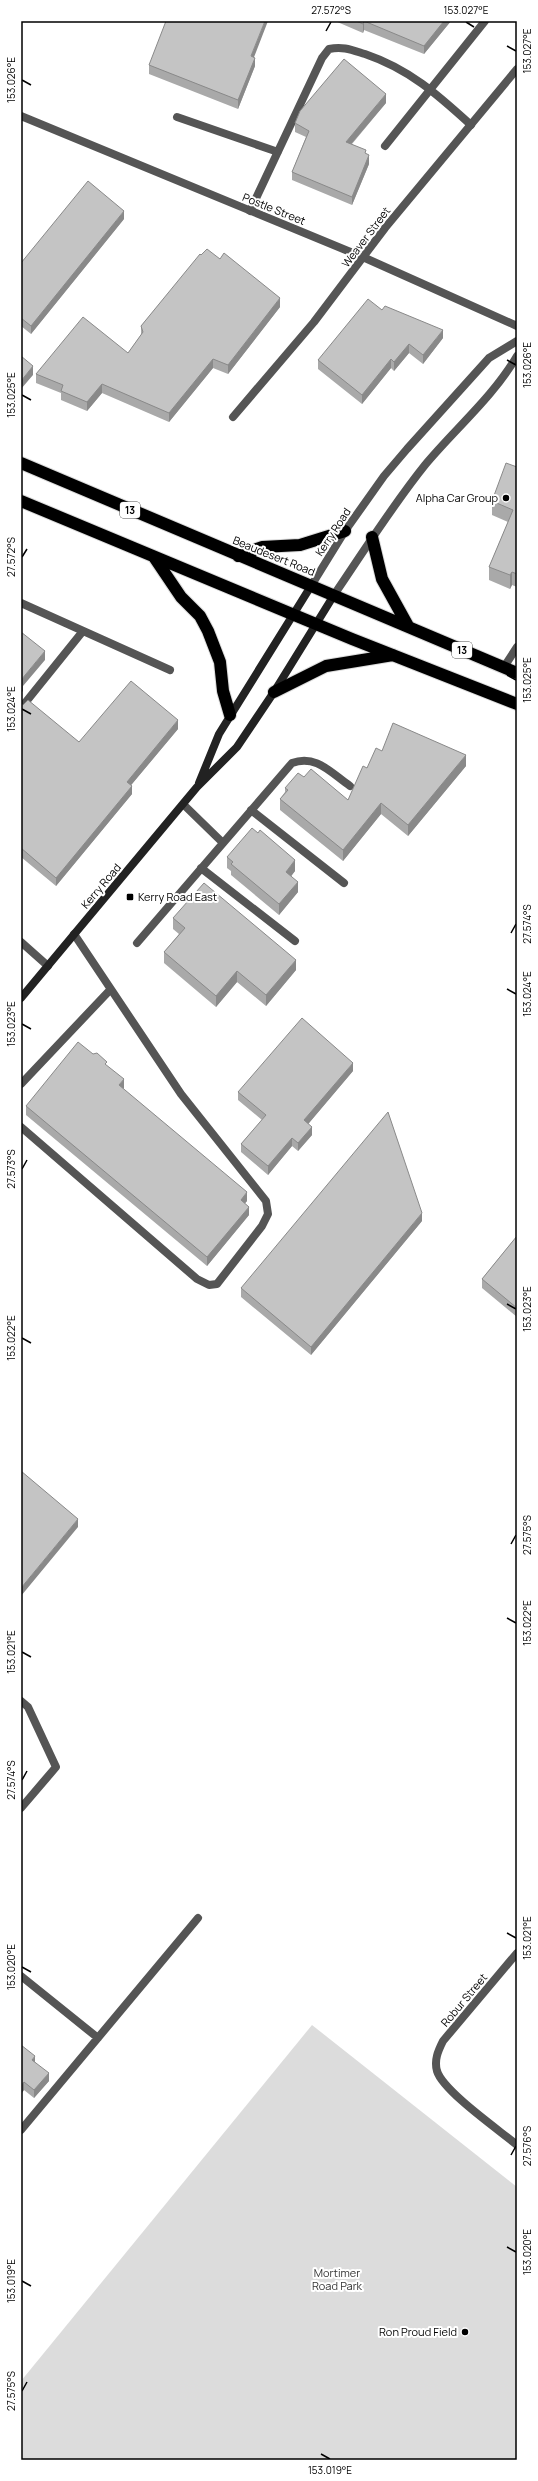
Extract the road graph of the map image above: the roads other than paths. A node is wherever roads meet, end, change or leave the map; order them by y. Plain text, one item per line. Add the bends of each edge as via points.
1 (485, 21) edge
2 (517, 69) edge
3 (431, 88) junction
4 (21, 116) edge
5 (177, 117) dead end
6 (471, 125) junction
7 (385, 146) dead end
8 (278, 152) junction
9 (250, 211) junction
10 (364, 258) junction
11 (517, 326) edge
12 (517, 341) edge
13 (517, 356) edge
14 (233, 417) dead end
15 (21, 463) edge
16 (21, 501) edge
17 (345, 531) junction
18 (372, 537) junction
19 (238, 556) junction
20 (154, 557) junction
21 (311, 586) junction
22 (334, 595) junction
23 (21, 603) edge
24 (294, 614) junction
25 (317, 624) junction
26 (408, 626) junction
27 (83, 631) junction
28 (517, 647) edge
29 (394, 655) junction
30 (504, 667) junction
31 (170, 670) dead end
32 (517, 673) edge
33 (274, 692) junction
34 (517, 704) edge
35 (21, 708) edge
36 (230, 714) junction
37 (350, 786) dead end
38 (197, 787) junction
39 (184, 805) junction
40 (251, 810) junction
41 (222, 842) junction
42 (201, 868) junction
43 (344, 883) dead end
44 (74, 934) junction
45 (295, 941) dead end
46 (21, 942) edge
47 (137, 944) dead end
48 (48, 966) junction
49 (110, 990) junction
50 (21, 998) edge
51 (21, 1084) edge
52 (21, 1126) edge
53 (21, 1701) edge
54 (21, 1808) edge
55 (198, 1918) dead end
56 (517, 1953) edge
57 (21, 1976) edge
58 (98, 2038) junction
59 (21, 2130) edge
60 (517, 2145) edge

1 - 3 street
2 - 6 street, Weaver Street
3 - 6 street
3 - 7 street
3 - 8 street via 390,63 340,46 329,48
4 - 9 street, Postle Street
5 - 8 street
6 - 10 street, Weaver Street via 385,228
8 - 9 street
9 - 10 street, Postle Street
10 - 11 street, Postle Street
10 - 14 street, Weaver Street via 314,322
12 - 17 street, Kerry Road via 489,358 384,476
13 - 18 street, Kerry Road via 506,376 426,464
15 - 19 highway, Beaudesert Road / 13
16 - 20 highway
17 - 19 highway via 318,541 262,547
17 - 21 street, Kerry Road
18 - 22 street, Kerry Road
18 - 26 highway via 382,579
19 - 21 highway, Beaudesert Road / 13
20 - 24 highway
20 - 36 highway via 181,597 200,616 208,631 220,662 223,691
21 - 22 highway, Beaudesert Road / 13
21 - 24 street, Kerry Road
22 - 25 street, Kerry Road
22 - 26 highway, Beaudesert Road / 13
23 - 27 street
24 - 25 highway
24 - 36 street, Kerry Road
25 - 29 highway
25 - 33 street, Kerry Road
26 - 30 highway, Beaudesert Road / 13
27 - 31 street
27 - 35 street
28 - 30 street
29 - 33 highway via 326,666
29 - 34 highway
30 - 32 highway, Beaudesert Road / 13
33 - 38 street, Kerry Road via 237,747
36 - 38 street, Kerry Road
37 - 40 street via 314,761 304,759 292,763
38 - 39 street, Kerry Road
39 - 41 street
39 - 44 street, Kerry Road
40 - 41 street
40 - 43 street
41 - 42 street
42 - 45 street
42 - 47 street
44 - 48 street, Kerry Road
44 - 49 street
46 - 48 street
48 - 50 street, Kerry Road
49 - 51 street
49 - 52 street via 181,1094 266,1201 268,1214 262,1226 218,1284 209,1285 197,1279
53 - 54 street via 28,1707 56,1767
55 - 58 street
56 - 60 street, Robur Street via 443,2042 437,2054 436,2065 439,2076 449,2089
57 - 58 street
58 - 59 street

